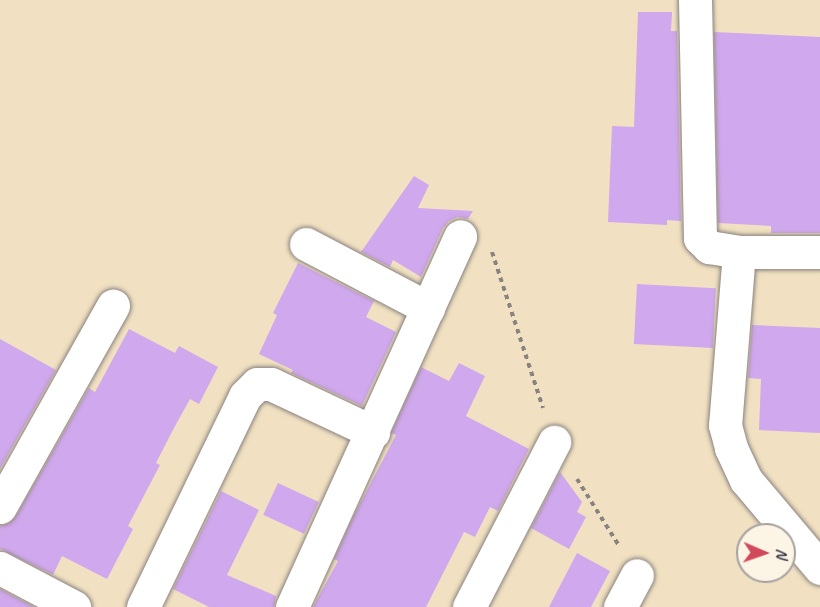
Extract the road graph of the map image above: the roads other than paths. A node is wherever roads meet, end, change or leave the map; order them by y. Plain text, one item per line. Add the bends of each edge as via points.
1 (694, 0) edge
2 (460, 236) dead end
3 (306, 244) dead end
4 (739, 252) junction
5 (820, 252) edge
6 (113, 306) dead end
7 (428, 308) junction
8 (373, 432) junction
9 (554, 442) dead end
10 (0, 507) edge
11 (0, 568) edge
12 (820, 568) edge
13 (637, 575) dead end
14 (74, 607) edge
15 (143, 607) edge
16 (292, 607) edge
17 (469, 607) edge
18 (620, 607) edge

1 - 4 street via 698,231 709,247
2 - 7 street
3 - 7 street
4 - 5 street
4 - 12 street via 726,398 731,448 746,480
6 - 10 street
7 - 8 street
8 - 15 street via 271,384 257,384 245,396
8 - 16 street
9 - 17 street
11 - 14 street
13 - 18 street

